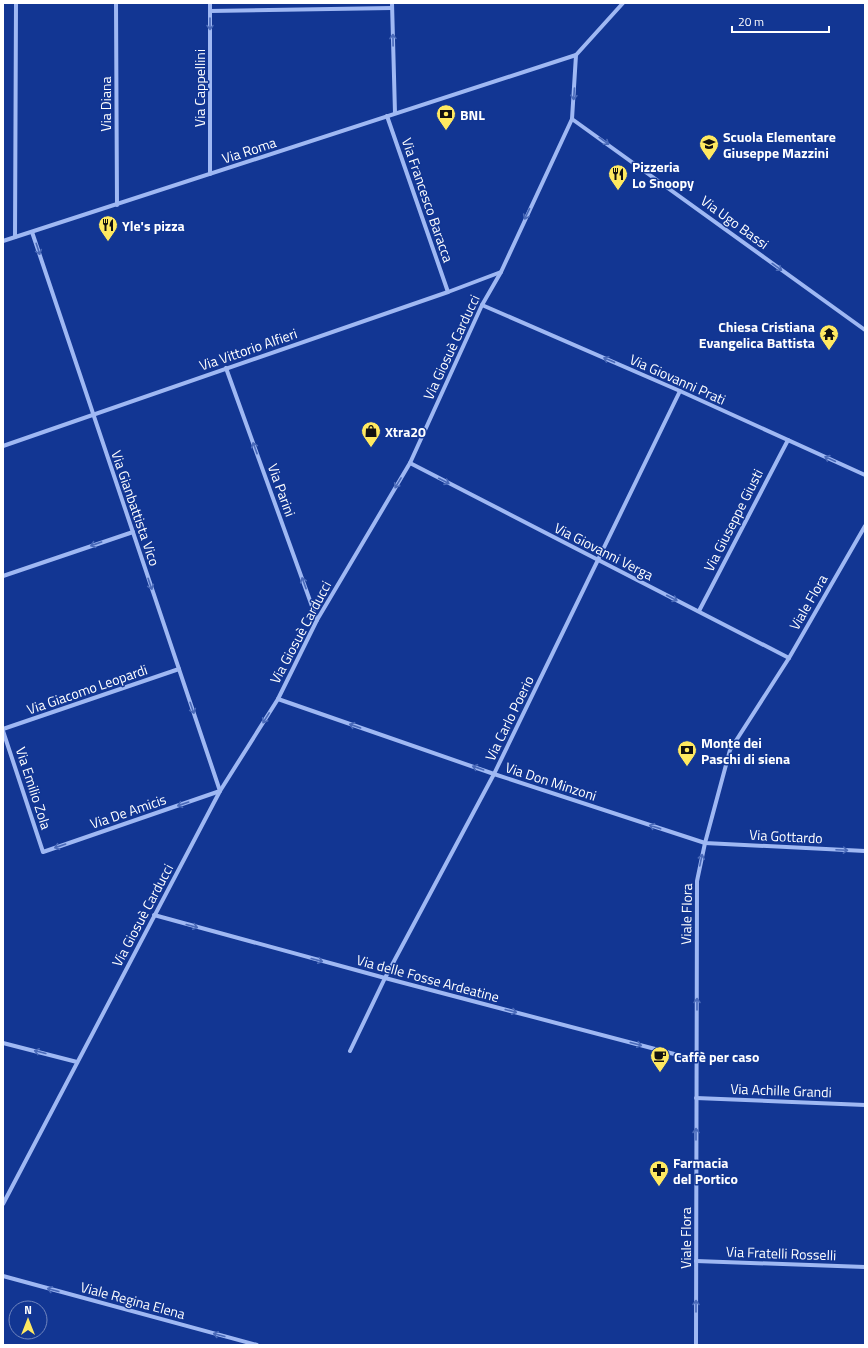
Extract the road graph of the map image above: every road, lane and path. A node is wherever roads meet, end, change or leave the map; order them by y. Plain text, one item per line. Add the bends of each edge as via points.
1 (16, 3) edge
2 (116, 3) edge
3 (210, 3) edge
4 (623, 3) edge
5 (392, 5) edge
6 (210, 11) junction
7 (576, 55) junction
8 (395, 113) junction
9 (387, 116) junction
10 (572, 119) junction
11 (210, 174) junction
12 (117, 204) junction
13 (32, 232) junction
14 (15, 238) junction
15 (3, 241) edge
16 (501, 272) junction
17 (448, 292) junction
18 (482, 305) junction
19 (865, 330) edge
20 (226, 368) junction
21 (680, 391) junction
22 (93, 415) junction
23 (788, 440) junction
24 (3, 446) edge
25 (410, 463) junction
26 (865, 475) edge
27 (865, 526) edge
28 (133, 532) junction
29 (598, 560) junction
30 (3, 576) edge
31 (699, 611) junction
32 (317, 620) junction
33 (789, 658) junction
34 (179, 669) junction
35 (278, 699) junction
36 (3, 730) edge
37 (494, 774) junction
38 (220, 791) junction
39 (705, 843) junction
40 (865, 851) edge
41 (43, 852) joint
42 (154, 916) junction
43 (385, 978) junction
44 (3, 1043) edge
45 (350, 1050) dead end
46 (697, 1060) junction
47 (77, 1062) junction
48 (696, 1098) junction
49 (865, 1105) edge
50 (3, 1204) edge
51 (696, 1261) junction
52 (865, 1267) edge
53 (3, 1276) edge
54 (257, 1345) edge
55 (696, 1345) edge

1 - 14 street
2 - 12 street, Via Diana
3 - 6 street, Via Cappellini
4 - 7 street
5 - 6 street
8 -> 5 street
6 -> 11 street, Via Cappellini
7 - 8 street, Via Roma
7 -> 10 street, Via Giosuè Carducci
8 - 9 street, Via Roma
9 - 11 street, Via Roma
9 - 17 street, Via Francesco Baracca
10 -> 16 street, Via Giosuè Carducci
10 -> 19 street, Via Ugo Bassi
11 - 12 street, Via Roma
12 - 13 street, Via Roma
13 - 14 street, Via Roma
13 -> 22 street, Via Gianbattista Vico
14 - 15 street, Via Roma
16 - 17 street, Via Vittorio Alfieri
16 - 18 street, Via Giosuè Carducci
17 - 20 street, Via Vittorio Alfieri
21 -> 18 street, Via Giovanni Prati
18 - 25 street, Via Giosuè Carducci
20 - 22 street, Via Vittorio Alfieri
32 -> 20 street, Via Parini
21 - 23 street, Via Giovanni Prati
21 - 29 street, Via Carlo Poerio
22 - 24 street, Via Vittorio Alfieri
22 - 28 street, Via Gianbattista Vico
26 -> 23 street, Via Giovanni Prati
23 - 31 street, Via Giuseppe Giusti
25 -> 29 street, Via Giovanni Verga
25 -> 32 street, Via Giosuè Carducci
27 - 33 street, Viale Flora
28 -> 30 street
28 -> 34 street, Via Gianbattista Vico
29 -> 31 street, Via Giovanni Verga
29 - 37 street, Via Carlo Poerio
31 - 33 street, Via Giovanni Verga
32 - 35 street, Via Giosuè Carducci
33 - 39 street, Viale Flora via 730,750
34 - 36 street, Via Giacomo Leopardi
34 -> 38 street, Via Gianbattista Vico
37 -> 35 street, Via Don Minzoni
35 -> 38 street, Via Giosuè Carducci
36 - 41 street, Via Emilio Zola
39 -> 37 street, Via Don Minzoni
37 - 43 street, Via Carlo Poerio
38 -> 41 street, Via De Amicis
38 - 42 street, Via Giosuè Carducci
39 -> 40 street, Via Gottardo
46 -> 39 street, Viale Flora via 697,881
42 -> 43 street, Via delle Fosse Ardeatine
42 - 47 street, Via Giosuè Carducci
43 - 45 street, Via Carlo Poerio
43 -> 46 street, Via delle Fosse Ardeatine
47 -> 44 street
46 - 48 street, Viale Flora
47 - 50 street, Via Giosuè Carducci
48 - 49 street, Via Achille Grandi
51 -> 48 street, Viale Flora
51 - 52 street, Via Fratelli Rosselli
55 -> 51 street, Viale Flora
54 -> 53 street, Viale Regina Elena

